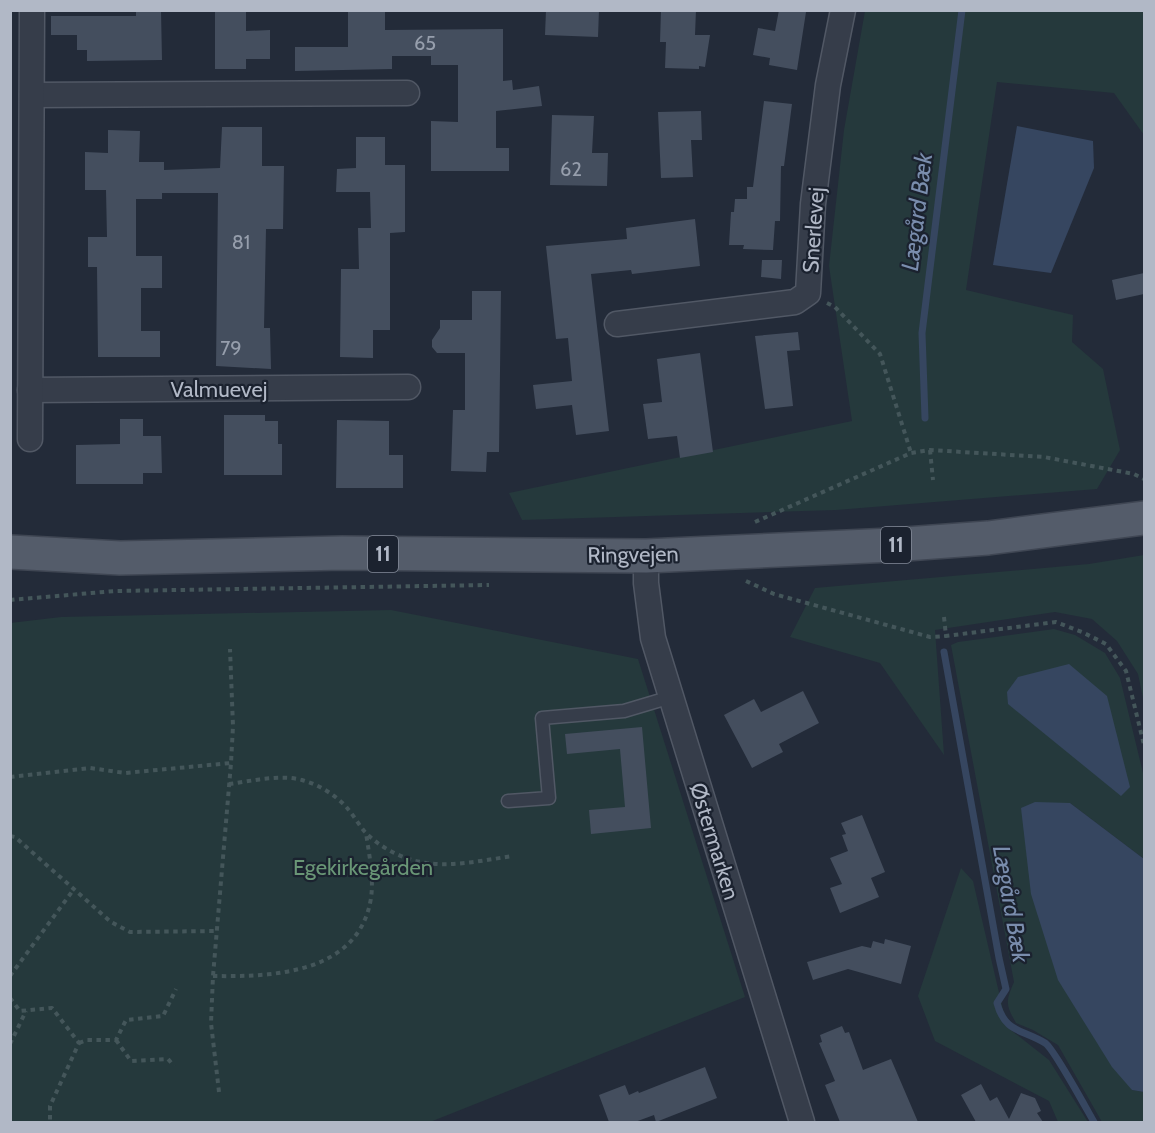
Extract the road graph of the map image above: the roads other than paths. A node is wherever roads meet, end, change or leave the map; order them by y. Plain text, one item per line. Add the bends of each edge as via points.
1 (32, 10) edge
2 (843, 10) edge
3 (407, 93) dead end
4 (32, 95) junction
5 (617, 324) dead end
6 (408, 387) dead end
7 (30, 390) junction
8 (30, 439) dead end
9 (1144, 518) edge
10 (10, 552) edge
11 (646, 556) junction
12 (120, 558) junction
13 (10, 573) edge
14 (671, 697) junction
15 (508, 801) dead end
16 (802, 1122) edge

1 - 4 street
2 - 5 street, Snerlevej via 828,85 816,180 808,293 795,302
3 - 4 street
4 - 7 street
6 - 7 street, Valmuevej
7 - 8 street
9 - 11 main road, Ringvejen / 11 via 988,538
10 - 12 main road, Ringvejen / 11
11 - 12 main road, Ringvejen / 11 via 342,553
11 - 14 street, Østermarken via 653,638
12 - 13 main road, Ringvejen / 11
14 - 15 lane via 624,711 542,718 549,798
14 - 16 street, Østermarken

